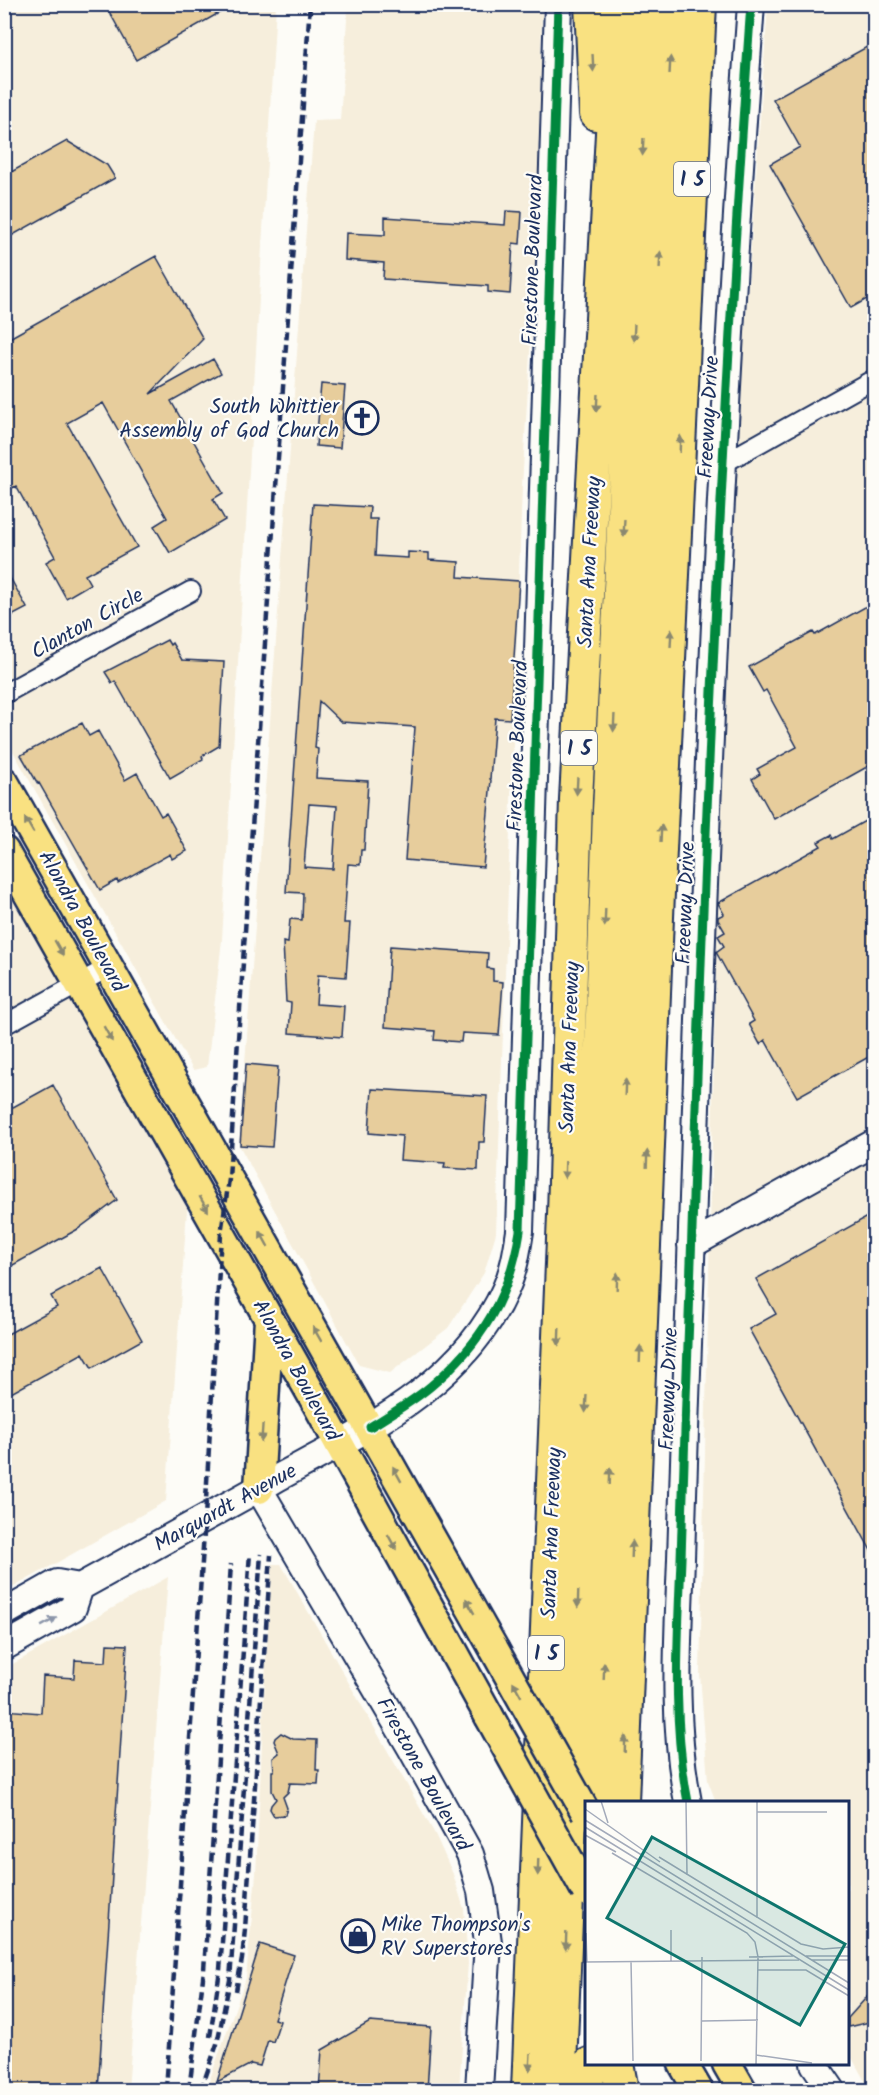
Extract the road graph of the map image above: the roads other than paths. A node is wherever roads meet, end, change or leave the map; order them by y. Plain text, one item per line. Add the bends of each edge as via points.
1 (558, 4) edge
2 (591, 4) edge
3 (619, 4) edge
4 (649, 4) edge
5 (672, 4) edge
6 (700, 4) edge
7 (722, 4) edge
8 (751, 4) edge
9 (604, 281) junction
10 (684, 353) junction
11 (874, 379) edge
12 (724, 463) junction
13 (191, 591) dead end
14 (4, 694) edge
15 (4, 782) edge
16 (4, 851) edge
17 (109, 967) junction
18 (80, 984) junction
19 (4, 1025) edge
20 (874, 1143) edge
21 (691, 1245) junction
22 (269, 1319) junction
23 (370, 1427) junction
24 (339, 1445) junction
25 (259, 1489) junction
26 (80, 1587) junction
27 (4, 1613) edge
28 (4, 1647) edge
29 (599, 1801) edge
30 (622, 1801) edge
31 (688, 1801) edge
32 (585, 1812) edge
33 (585, 1889) edge
34 (589, 2065) edge
35 (612, 2065) edge
36 (617, 2065) edge
37 (684, 2065) edge
38 (728, 2065) edge
39 (815, 2065) edge
40 (479, 2091) edge
41 (528, 2091) edge
42 (559, 2091) edge
43 (587, 2091) edge
44 (610, 2091) edge
45 (622, 2091) edge
46 (698, 2091) edge
47 (742, 2091) edge
48 (832, 2091) edge

1 - 23 street, Firestone Boulevard via 520,1231 507,1287 477,1337 431,1386
2 -> 9 highway
3 - 9 highway, Santa Ana Freeway / I 5
4 -> 42 highway via 609,822
29 -> 5 highway via 632,876
6 - 10 highway, I 5
7 - 10 highway
8 - 12 street, Freeway Drive
9 -> 41 highway, Santa Ana Freeway / I 5 via 576,799 564,1215
30 -> 10 highway, I 5
11 - 12 street
12 - 21 street, Freeway Drive
13 - 14 street, Clanton Circle
17 -> 15 main road, Alondra Boulevard
16 -> 18 main road, Alondra Boulevard
17 - 18 street
23 -> 17 main road, Alondra Boulevard
18 - 19 street
18 -> 22 main road, Alondra Boulevard
20 - 21 street
21 - 31 street, Freeway Drive via 677,1686 681,1767
22 - 24 main road, Alondra Boulevard
22 -> 25 main road
23 - 24 street, Marquardt Avenue
32 -> 23 main road, Alondra Boulevard, bridge
24 - 25 street, Marquardt Avenue
24 -> 33 main road, Alondra Boulevard, bridge
25 - 26 street, Marquardt Avenue
25 - 40 street, Firestone Boulevard via 470,1854 481,1891 488,1942
26 - 27 street via 57,1583
28 -> 26 street via 73,1608
34 - 43 highway
35 - 44 highway
36 - 45 highway
37 - 46 main road
38 - 47 main road
39 - 48 street

